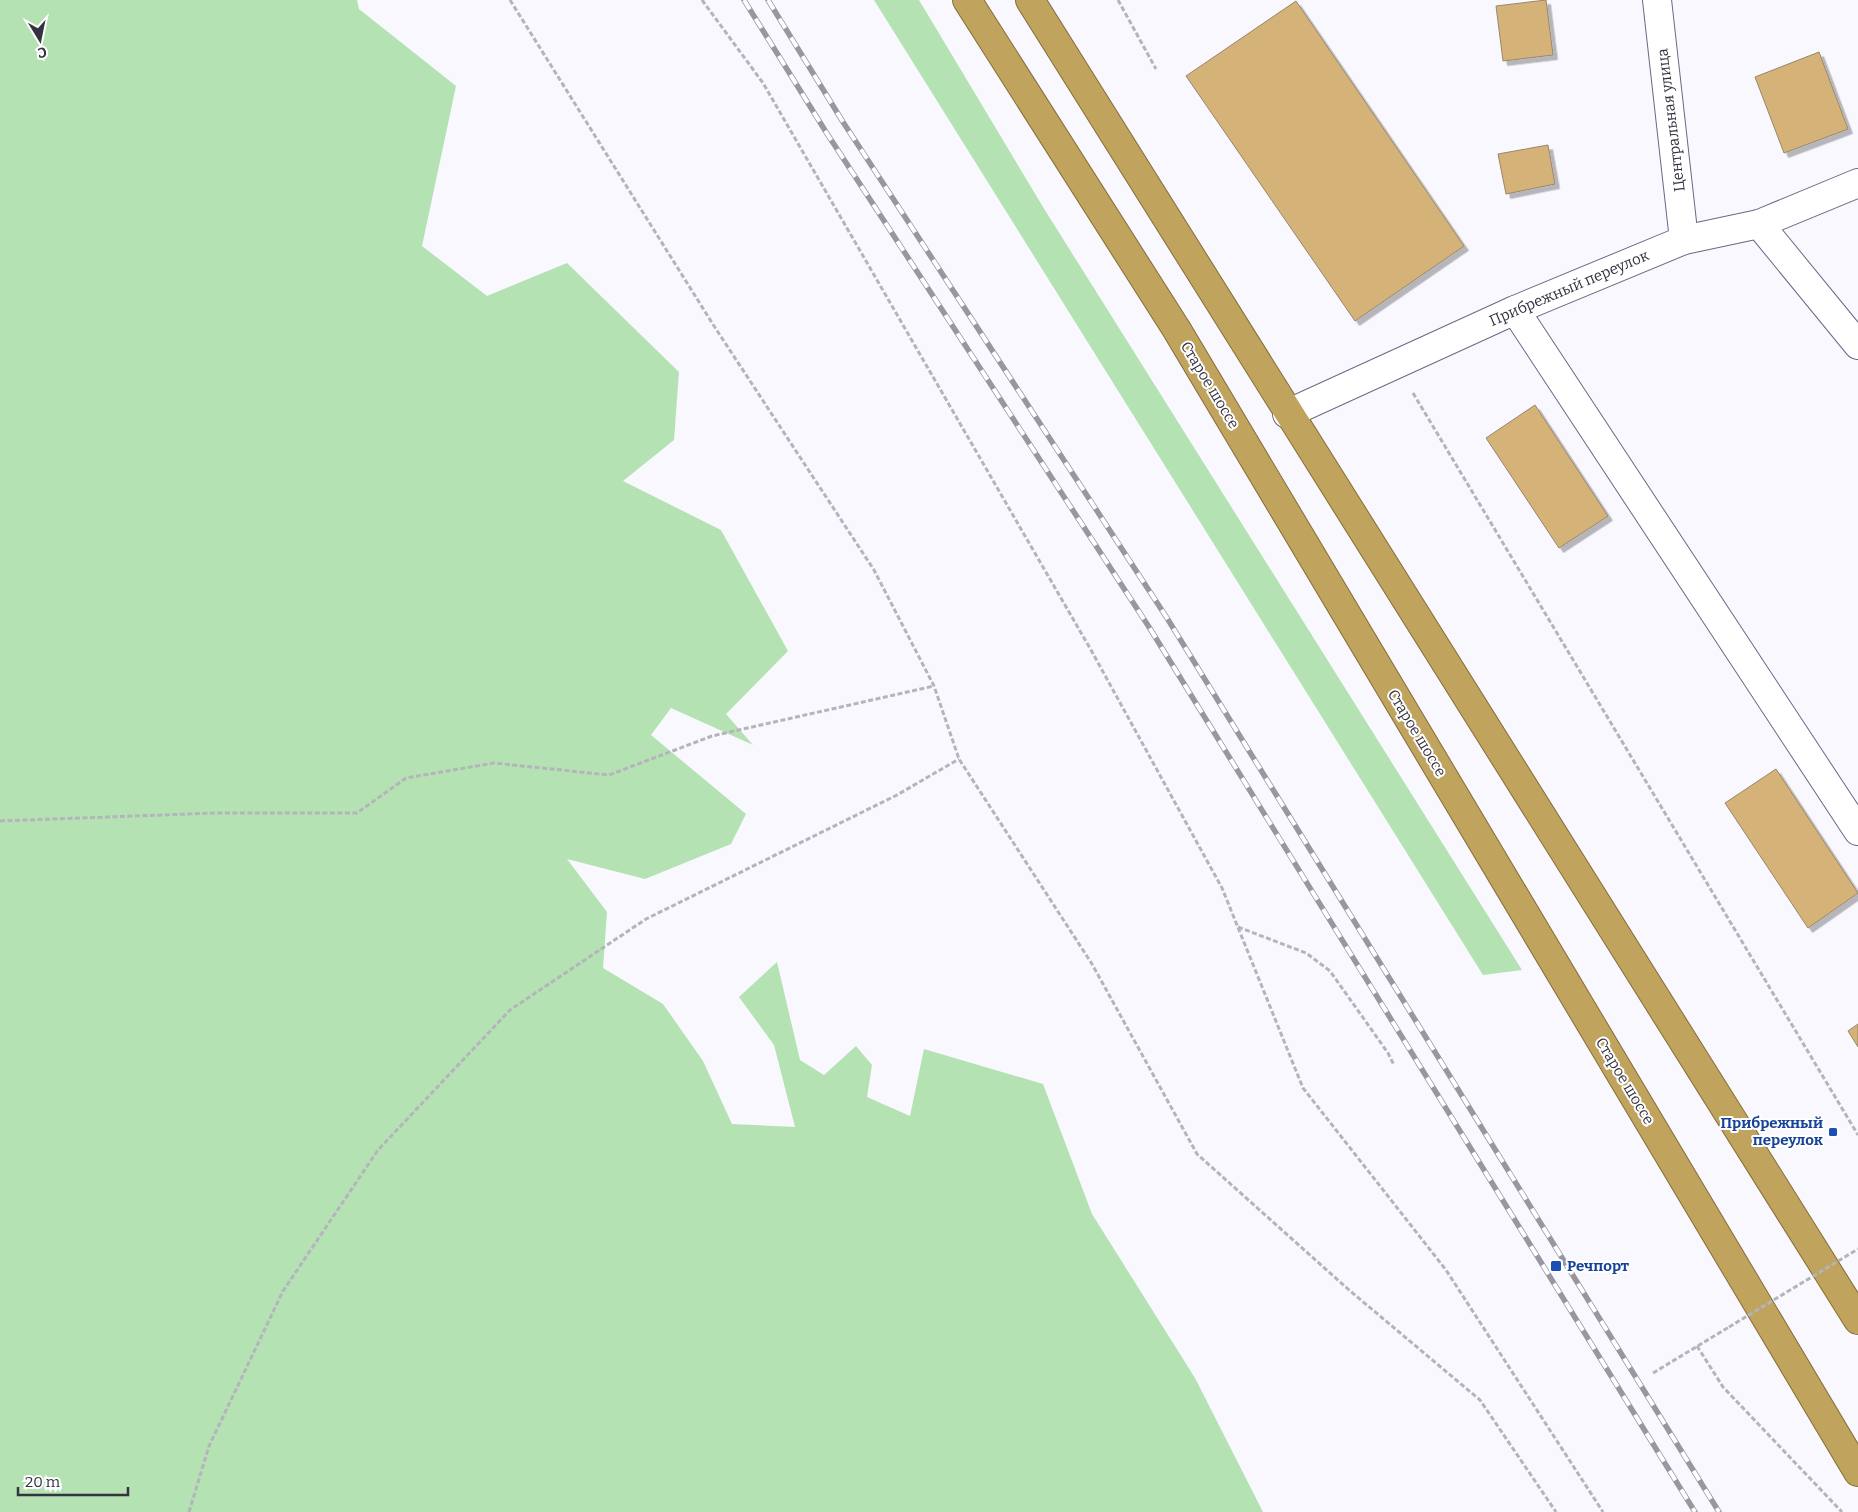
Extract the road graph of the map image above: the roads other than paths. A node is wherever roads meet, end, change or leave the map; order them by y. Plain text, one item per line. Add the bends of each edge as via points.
1 (967, 0) edge
2 (1030, 0) edge
3 (1657, 0) edge
4 (1858, 183) edge
5 (1759, 224) junction
6 (1684, 240) junction
7 (1515, 310) junction
8 (1858, 345) edge
9 (1288, 414) junction
10 (1858, 831) edge
11 (1858, 1320) edge
12 (1858, 1472) edge

1 - 12 highway, Старое шоссе via 1177,330
2 - 9 highway
3 - 6 street, Центральная улица
4 - 5 street, Прибрежный переулок
5 - 6 street, Прибрежный переулок
5 - 8 street
6 - 7 street, Прибрежный переулок
7 - 9 street, Прибрежный переулок
7 - 10 street
9 - 11 highway

